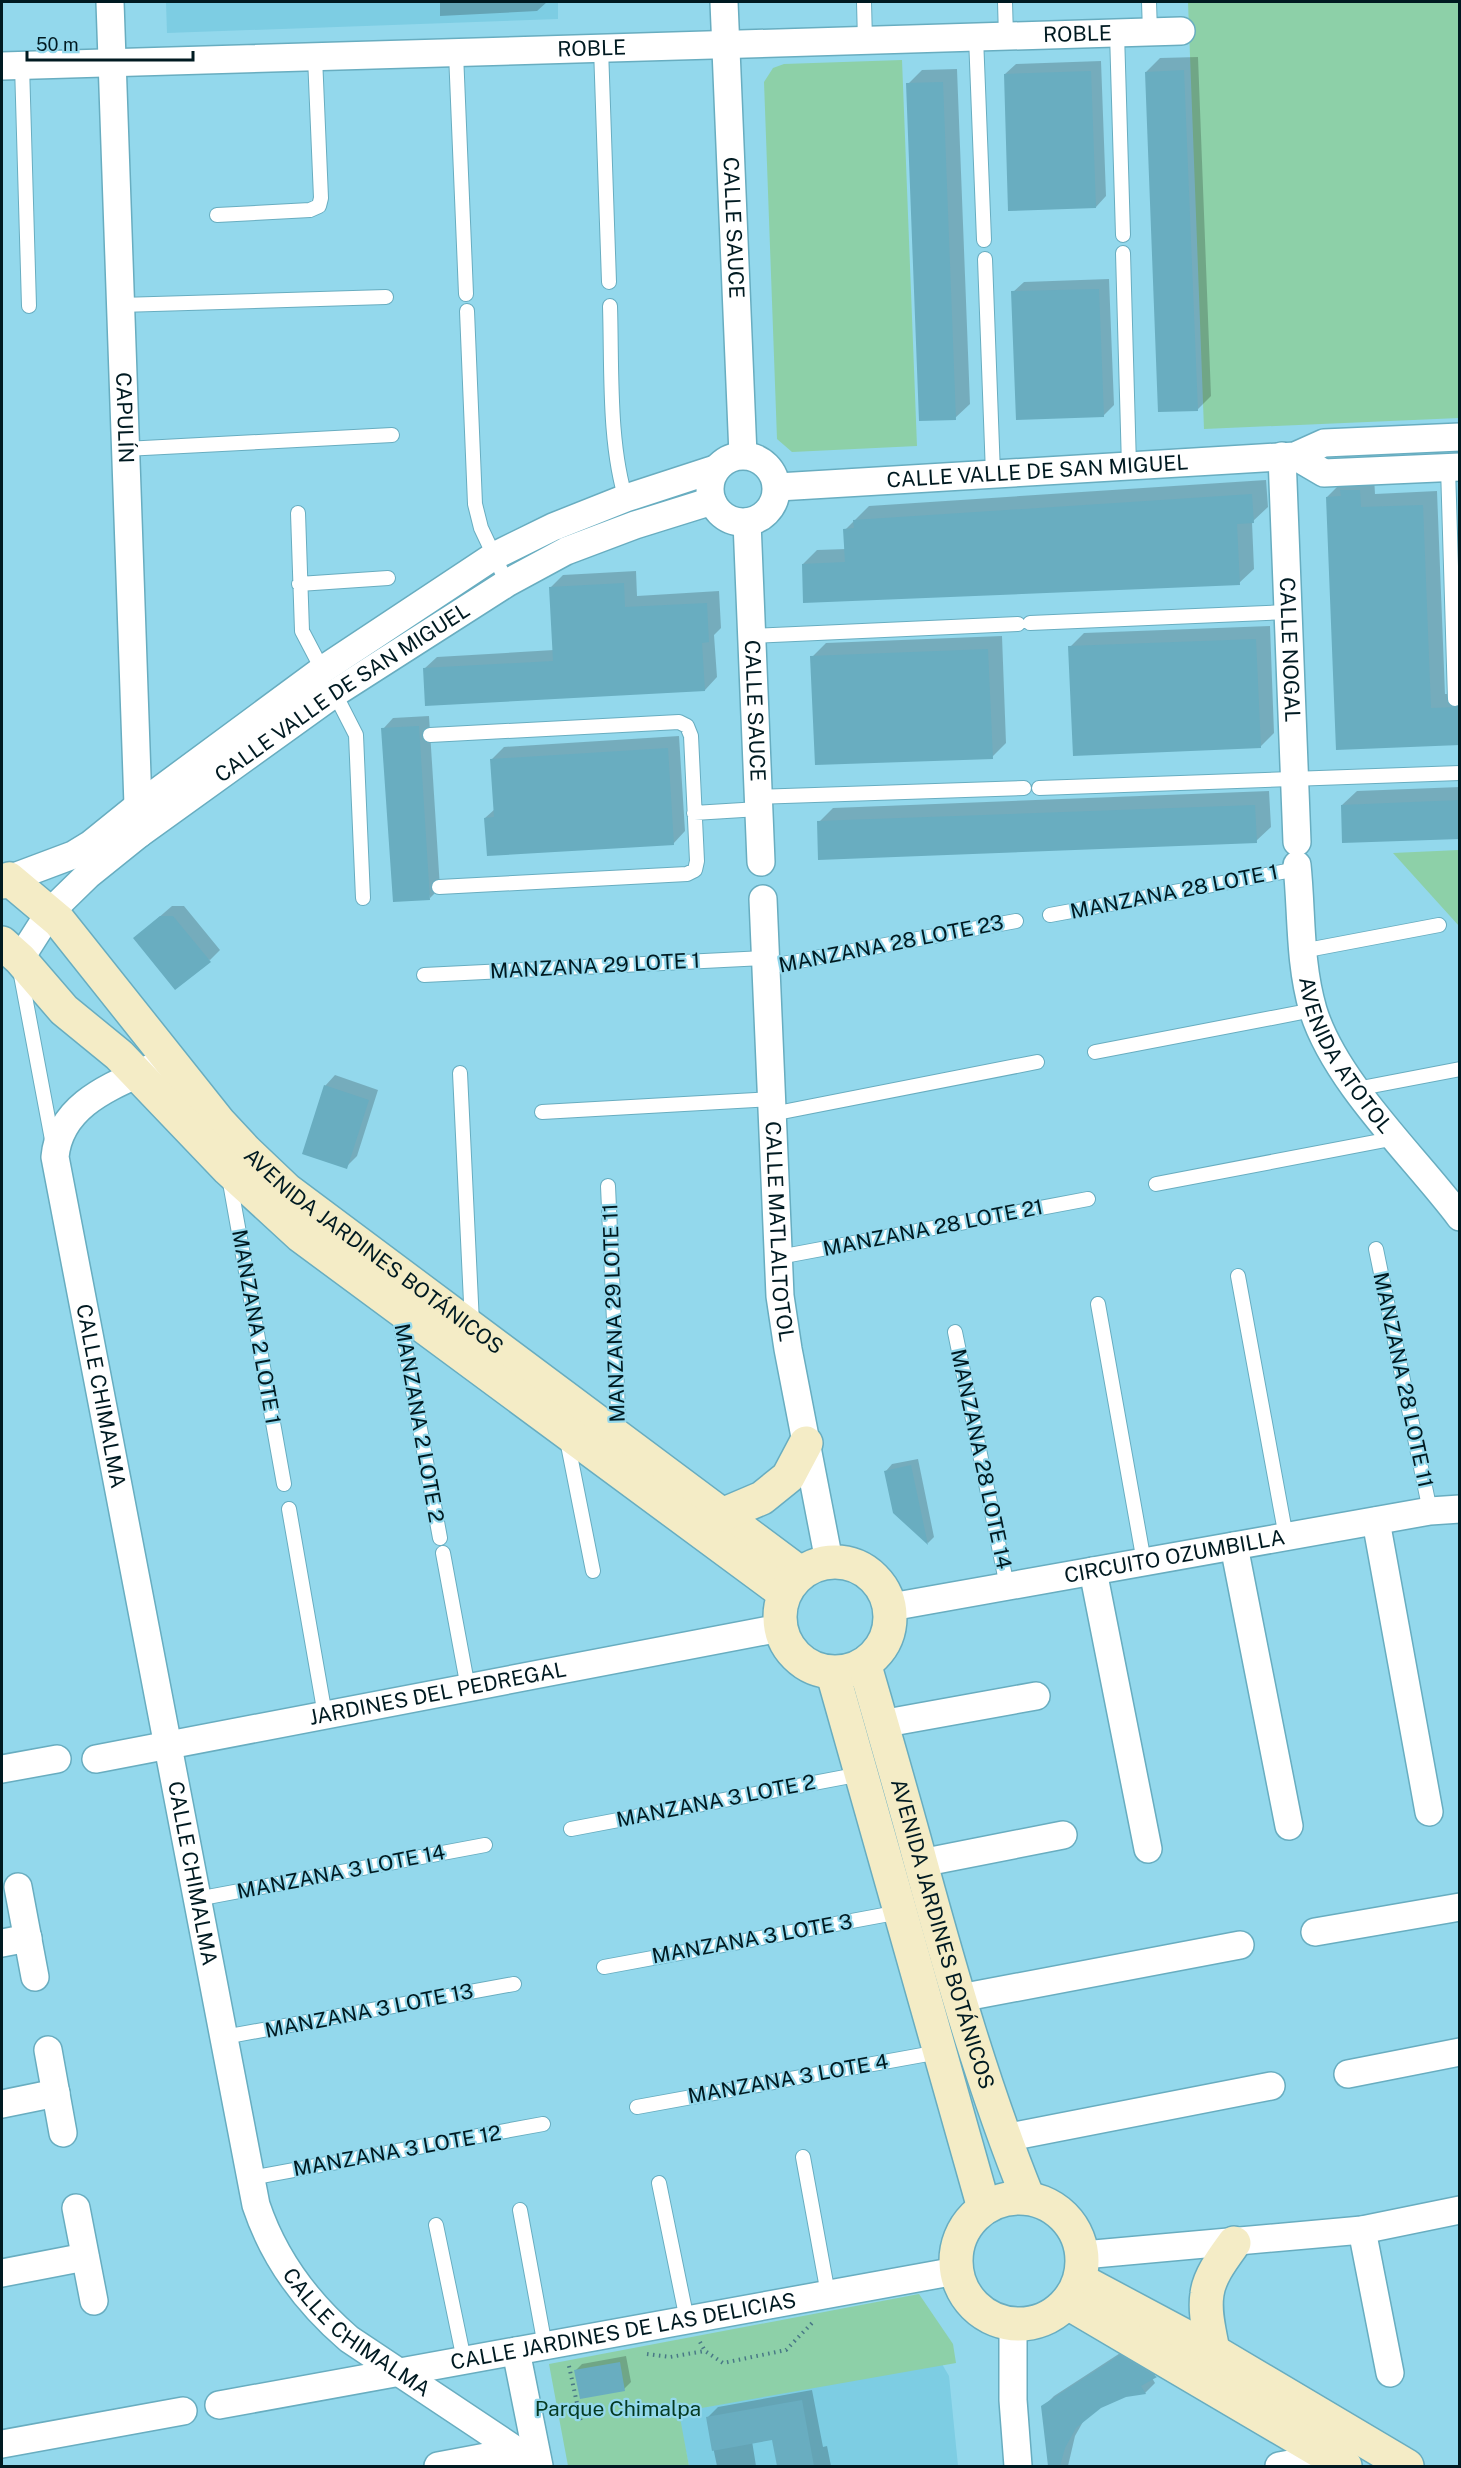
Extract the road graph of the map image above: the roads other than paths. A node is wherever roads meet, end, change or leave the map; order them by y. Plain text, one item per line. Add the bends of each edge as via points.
1 (110, 2) edge
2 (723, 2) edge
3 (864, 2) edge
4 (1005, 2) edge
5 (1149, 2) edge
6 (1181, 31) dead end
7 (1150, 32) junction
8 (1117, 33) junction
9 (976, 37) junction
10 (1006, 37) junction
11 (865, 41) junction
12 (725, 45) junction
13 (601, 48) junction
14 (456, 53) junction
15 (315, 57) junction
16 (112, 63) junction
17 (12, 66) edge
18 (217, 215) dead end
19 (1123, 235) dead end
20 (984, 240) dead end
21 (1123, 253) dead end
22 (985, 259) dead end
23 (609, 282) dead end
24 (466, 294) dead end
25 (386, 297) dead end
26 (120, 305) junction
27 (28, 306) dead end
28 (610, 306) dead end
29 (467, 311) dead end
30 (392, 435) dead end
31 (1460, 437) edge
32 (125, 449) junction
33 (743, 455) junction
34 (1289, 456) junction
35 (1129, 466) junction
36 (1454, 467) edge
37 (715, 469) junction
38 (993, 474) junction
39 (778, 487) junction
40 (626, 498) junction
41 (712, 501) junction
42 (298, 513) dead end
43 (747, 522) junction
44 (635, 525) junction
45 (494, 556) junction
46 (388, 578) dead end
47 (507, 583) junction
48 (299, 584) junction
49 (1288, 612) junction
50 (752, 636) junction
51 (322, 670) junction
52 (335, 693) junction
53 (1455, 699) dead end
54 (430, 735) dead end
55 (1460, 773) edge
56 (1294, 780) junction
57 (1024, 788) dead end
58 (1039, 788) dead end
59 (759, 803) junction
60 (138, 806) junction
61 (694, 813) junction
62 (139, 834) junction
63 (1297, 859) junction
64 (761, 862) dead end
65 (80, 865) junction
66 (5, 881) edge
67 (439, 887) dead end
68 (363, 898) dead end
69 (763, 899) dead end
70 (50, 912) junction
71 (1050, 915) dead end
72 (1016, 921) dead end
73 (1439, 925) dead end
74 (11, 951) edge
75 (1302, 951) junction
76 (766, 963) junction
77 (424, 975) dead end
78 (1313, 1010) junction
79 (133, 1016) junction
80 (97, 1036) junction
81 (1095, 1052) dead end
82 (168, 1060) junction
83 (1037, 1062) dead end
84 (1460, 1069) edge
85 (460, 1073) dead end
86 (137, 1074) junction
87 (1356, 1089) junction
88 (772, 1106) junction
89 (542, 1112) dead end
90 (1396, 1138) junction
91 (55, 1157) junction
92 (228, 1169) junction
93 (1156, 1184) dead end
94 (608, 1186) dead end
95 (1088, 1199) dead end
96 (1459, 1216) edge
97 (1376, 1249) dead end
98 (778, 1257) junction
99 (1238, 1276) dead end
100 (1098, 1304) dead end
101 (398, 1309) junction
102 (472, 1330) junction
103 (955, 1332) dead end
104 (566, 1432) junction
105 (619, 1439) junction
106 (806, 1443) junction
107 (284, 1484) dead end
108 (289, 1509) dead end
109 (1460, 1509) edge
110 (1430, 1511) junction
111 (722, 1515) junction
112 (1376, 1521) junction
113 (1286, 1537) junction
114 (440, 1538) dead end
115 (1234, 1546) junction
116 (443, 1553) dead end
117 (1144, 1562) junction
118 (594, 1570) dead end
119 (1093, 1571) junction
120 (804, 1575) junction
121 (1006, 1586) junction
122 (891, 1607) junction
123 (780, 1628) junction
124 (865, 1666) junction
125 (833, 1674) junction
126 (468, 1688) junction
127 (1036, 1696) dead end
128 (325, 1715) junction
129 (882, 1724) junction
130 (168, 1746) junction
131 (57, 1759) dead end
132 (96, 1759) dead end
133 (2, 1769) edge
134 (861, 1774) junction
135 (1429, 1812) dead end
136 (1289, 1826) dead end
137 (571, 1829) dead end
138 (1063, 1835) dead end
139 (485, 1845) dead end
140 (1148, 1849) dead end
141 (921, 1863) junction
142 (18, 1887) dead end
143 (197, 1899) junction
144 (1460, 1907) edge
145 (900, 1912) junction
146 (1315, 1932) dead end
147 (28, 1938) junction
148 (2, 1943) edge
149 (1240, 1945) dead end
150 (603, 1967) dead end
151 (35, 1977) dead end
152 (513, 1984) dead end
153 (960, 1998) junction
154 (224, 2037) junction
155 (48, 2050) dead end
156 (939, 2052) junction
157 (1460, 2052) edge
158 (1348, 2074) dead end
159 (1271, 2086) dead end
160 (56, 2093) junction
161 (2, 2104) edge
162 (636, 2107) dead end
163 (543, 2124) dead end
164 (63, 2133) dead end
165 (1004, 2138) junction
166 (803, 2157) dead end
167 (251, 2178) junction
168 (659, 2183) dead end
169 (1028, 2198) junction
170 (76, 2208) dead end
171 (984, 2208) junction
172 (520, 2210) dead end
173 (1460, 2210) edge
174 (436, 2225) dead end
175 (1362, 2230) junction
176 (1234, 2243) junction
177 (85, 2257) junction
178 (956, 2271) junction
179 (2, 2273) edge
180 (1077, 2279) junction
181 (828, 2294) junction
182 (94, 2301) dead end
183 (687, 2320) junction
184 (1013, 2325) junction
185 (516, 2351) junction
186 (1213, 2351) junction
187 (558, 2352) junction
188 (464, 2360) junction
189 (400, 2372) junction
190 (1390, 2373) dead end
191 (219, 2405) dead end
192 (183, 2411) dead end
193 (2, 2444) edge
194 (532, 2461) edge
195 (1336, 2462) edge
196 (438, 2466) edge
197 (1018, 2466) edge
198 (1279, 2466) edge
199 (1407, 2466) edge

1 - 16 street, CAPULÍN
2 - 12 street, CALLE SAUCE
3 - 11 lane
4 - 10 lane
5 - 7 lane
6 - 7 street, ROBLE
7 - 8 street, ROBLE
8 - 10 street, ROBLE
8 - 19 lane
9 - 10 street, ROBLE
9 - 11 street, ROBLE
9 - 20 lane
11 - 12 street, ROBLE
12 - 13 street, ROBLE
12 - 33 street, CALLE SAUCE
13 - 14 street, ROBLE
13 - 23 lane
14 - 15 street, ROBLE
14 - 24 lane
15 - 16 street, ROBLE
15 - 18 lane via 319,206 310,210
16 - 17 street, ROBLE
16 - 26 street, CAPULÍN
17 - 27 lane
21 - 35 lane
22 - 38 lane
25 - 26 lane
26 - 32 street, CAPULÍN
28 - 40 lane via 618,468
29 - 45 lane via 475,504
30 - 32 lane
31 - 34 street, CALLE VALLE DE SAN MIGUEL via 1324,443
32 - 60 street, CAPULÍN
33 - 37 street via 728,459
33 - 39 street via 758,458 769,467
34 - 35 street, CALLE VALLE DE SAN MIGUEL
34 - 36 street via 1324,473
34 - 49 street, CALLE NOGAL
35 - 38 street, CALLE VALLE DE SAN MIGUEL
36 - 53 lane
37 - 40 street, CALLE VALLE DE SAN MIGUEL
37 - 41 street via 710,484
38 - 39 street, CALLE VALLE DE SAN MIGUEL
39 - 43 street via 773,507
40 - 44 lane
40 - 45 street, CALLE VALLE DE SAN MIGUEL via 553,526
41 - 43 street via 732,521
41 - 44 street, CALLE VALLE DE SAN MIGUEL
42 - 48 lane
43 - 50 street, CALLE SAUCE
44 - 47 street, CALLE VALLE DE SAN MIGUEL via 566,551
45 - 47 lane
45 - 51 street, CALLE VALLE DE SAN MIGUEL
46 - 48 lane
47 - 52 street, CALLE VALLE DE SAN MIGUEL
48 - 51 lane via 302,631
49 - 50 lane
49 - 56 street, CALLE NOGAL
50 - 59 street, CALLE SAUCE
51 - 52 lane
51 - 60 street, CALLE VALLE DE SAN MIGUEL
52 - 62 street, CALLE VALLE DE SAN MIGUEL
52 - 68 lane via 356,735
54 - 61 lane via 684,723 691,736
55 - 56 lane
56 - 58 lane
56 - 63 street, CALLE NOGAL
57 - 59 lane
59 - 61 lane
59 - 64 street, CALLE SAUCE
60 - 62 street, CAPULÍN
60 - 65 street, CALLE VALLE DE SAN MIGUEL via 106,834
61 - 67 lane via 696,866 687,874
62 - 65 street, CALLE VALLE DE SAN MIGUEL
63 - 71 lane, MANZANA 28 LOTE 1
63 - 75 street, AVENIDA ATOTOL
65 - 66 street, CALLE VALLE DE SAN MIGUEL
65 - 70 street, CALLE VALLE DE SAN MIGUEL
66 - 70 street, AVENIDA JARDINES BOTÁNICOS
69 - 76 street, CALLE MATLALTOTOL
70 - 74 street, CALLE VALLE DE SAN MIGUEL
70 - 79 street, AVENIDA JARDINES BOTÁNICOS
72 - 76 lane, MANZANA 28 LOTE 23
73 - 75 lane
74 - 80 street, AVENIDA JARDINES BOTÁNICOS via 64,1010
74 - 91 lane, CALLE CHIMALMA via 21,981
75 - 78 street, AVENIDA ATOTOL
76 - 77 lane, MANZANA 29 LOTE 1
76 - 88 street, CALLE MATLALTOTOL
78 - 81 lane
78 - 87 street, AVENIDA ATOTOL
79 - 80 street
79 - 82 street, AVENIDA JARDINES BOTÁNICOS
80 - 86 street, AVENIDA JARDINES BOTÁNICOS
82 - 86 street, CALLE CHIMALMA
82 - 102 street, AVENIDA JARDINES BOTÁNICOS via 246,1151 287,1190
83 - 88 lane
84 - 87 lane
85 - 102 lane
86 - 91 street, CALLE CHIMALMA via 106,1088 80,1107 64,1127
86 - 92 street, AVENIDA JARDINES BOTÁNICOS
87 - 90 street, AVENIDA ATOTOL
88 - 89 lane
88 - 98 street, CALLE MATLALTOTOL
90 - 93 lane
90 - 96 street, AVENIDA ATOTOL
91 - 130 street, CALLE CHIMALMA
92 - 101 street, AVENIDA JARDINES BOTÁNICOS via 302,1236
92 - 107 lane, MANZANA 2 LOTE 1
94 - 105 lane, MANZANA 29 LOTE 11
95 - 98 lane, MANZANA 28 LOTE 21
97 - 110 lane, MANZANA 28 LOTE 11
98 - 106 street, CALLE MATLALTOTOL via 783,1321
99 - 113 lane
100 - 117 lane
101 - 104 street, AVENIDA JARDINES BOTÁNICOS
101 - 114 lane, MANZANA 2 LOTE 2
102 - 105 street, AVENIDA JARDINES BOTÁNICOS
103 - 121 lane, MANZANA 28 LOTE 14
104 - 118 lane
104 - 120 street, AVENIDA JARDINES BOTÁNICOS
105 - 111 street, AVENIDA JARDINES BOTÁNICOS
106 - 111 street via 788,1477 762,1498
106 - 120 street, CALLE MATLALTOTOL
108 - 128 lane
109 - 110 street, CIRCUITO OZUMBILLA
110 - 112 street, CIRCUITO OZUMBILLA
111 - 120 street, AVENIDA JARDINES BOTÁNICOS
112 - 113 street, CIRCUITO OZUMBILLA
112 - 135 street
113 - 115 street, CIRCUITO OZUMBILLA
115 - 117 street, CIRCUITO OZUMBILLA
115 - 136 street
116 - 126 lane
117 - 119 street, CIRCUITO OZUMBILLA
119 - 121 street, CIRCUITO OZUMBILLA
119 - 140 street
120 - 122 street via 857,1565 879,1581
120 - 123 street via 779,1610
121 - 122 street, CIRCUITO OZUMBILLA
122 - 124 street via 887,1640
123 - 125 street via 790,1651 809,1667
123 - 126 street, JARDINES DEL PEDREGAL
124 - 125 street
124 - 129 street, AVENIDA JARDINES BOTÁNICOS
125 - 134 street, AVENIDA JARDINES BOTÁNICOS
126 - 128 street, JARDINES DEL PEDREGAL
127 - 129 street
128 - 130 street, JARDINES DEL PEDREGAL
129 - 141 street, AVENIDA JARDINES BOTÁNICOS
130 - 132 street, JARDINES DEL PEDREGAL
130 - 143 street, CALLE CHIMALMA
131 - 133 street
134 - 137 lane, MANZANA 3 LOTE 2
134 - 145 street, AVENIDA JARDINES BOTÁNICOS
138 - 141 street
139 - 143 lane, MANZANA 3 LOTE 14
141 - 153 street, AVENIDA JARDINES BOTÁNICOS
142 - 147 street
143 - 154 street, CALLE CHIMALMA
144 - 146 street
145 - 150 lane, MANZANA 3 LOTE 3
145 - 156 street, AVENIDA JARDINES BOTÁNICOS
147 - 148 street
147 - 151 street
149 - 153 street
152 - 154 lane, MANZANA 3 LOTE 13
153 - 165 street, AVENIDA JARDINES BOTÁNICOS
154 - 167 street, CALLE CHIMALMA
155 - 160 street
156 - 162 lane, MANZANA 3 LOTE 4
156 - 171 street, AVENIDA JARDINES BOTÁNICOS
157 - 158 street
159 - 165 street
160 - 161 street
160 - 164 street
163 - 167 lane, MANZANA 3 LOTE 12
165 - 169 street, AVENIDA JARDINES BOTÁNICOS
166 - 181 lane
167 - 189 street, CALLE CHIMALMA via 264,2228 292,2278 330,2323
168 - 183 lane
169 - 171 street via 1005,2199
169 - 180 street via 1054,2208 1073,2229
170 - 177 street
171 - 178 street via 967,2224 957,2244
172 - 187 lane
173 - 175 street
174 - 188 lane
175 - 176 street
175 - 190 street
176 - 180 street
176 - 186 street via 1207,2292
177 - 179 street
177 - 182 street
178 - 181 street, CALLE JARDINES DE LAS DELICIAS
178 - 184 street via 964,2295 985,2316
180 - 184 street via 1044,2321
180 - 186 street
180 - 195 street
181 - 183 street, CALLE JARDINES DE LAS DELICIAS
183 - 187 street, CALLE JARDINES DE LAS DELICIAS
184 - 197 street
185 - 187 street, CALLE JARDINES DE LAS DELICIAS
185 - 188 street, CALLE JARDINES DE LAS DELICIAS
185 - 194 street
186 - 199 street
188 - 189 street, CALLE JARDINES DE LAS DELICIAS
189 - 191 street, CALLE JARDINES DE LAS DELICIAS
189 - 194 street, CALLE CHIMALMA
192 - 193 street
194 - 196 street
195 - 198 street

